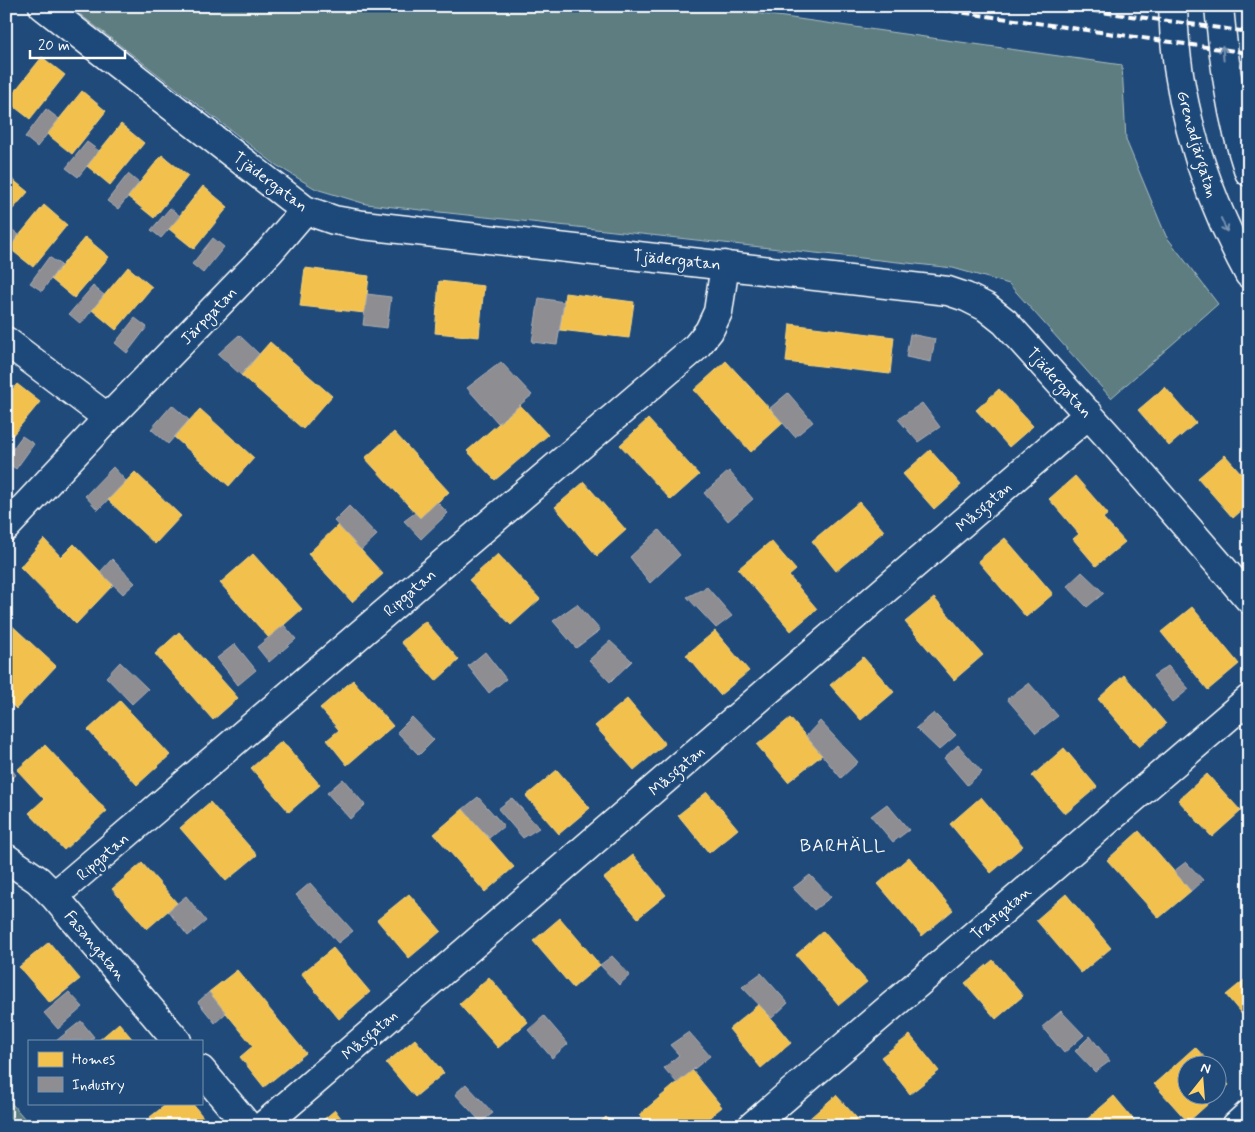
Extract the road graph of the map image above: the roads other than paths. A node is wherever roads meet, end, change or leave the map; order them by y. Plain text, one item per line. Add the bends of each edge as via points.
1 (43, 6) edge
2 (1173, 6) edge
3 (1219, 6) edge
4 (1249, 172) edge
5 (305, 210) junction
6 (725, 265) junction
7 (1249, 274) edge
8 (6, 341) edge
9 (1089, 414) junction
10 (108, 418) junction
11 (6, 527) edge
12 (1249, 599) edge
13 (1249, 699) edge
14 (6, 858) edge
15 (54, 896) junction
16 (175, 1040) edge
17 (202, 1071) edge
18 (1249, 1114) edge
19 (248, 1126) edge
20 (263, 1126) edge
21 (752, 1126) edge
22 (1236, 1126) edge

1 - 5 street, Tjädergatan
2 -> 7 street, Grenadjärgatan via 1179,78 1193,140 1216,207
4 -> 3 street via 1230,99
5 - 6 street, Tjädergatan via 363,225
5 - 10 street, Järpgatan via 270,252
6 - 9 street, Tjädergatan via 948,291 966,297 1005,322
6 - 15 street, Ripgatan via 718,312 710,331 696,347
8 - 10 street
9 - 12 street, Tjädergatan
9 - 20 street, Måsgatan
10 - 11 street, Järpgatan
13 - 21 street, Trastgatan
14 - 15 street, Fasangatan via 38,880
15 - 16 street, Fasangatan
17 - 19 street
18 - 22 street

